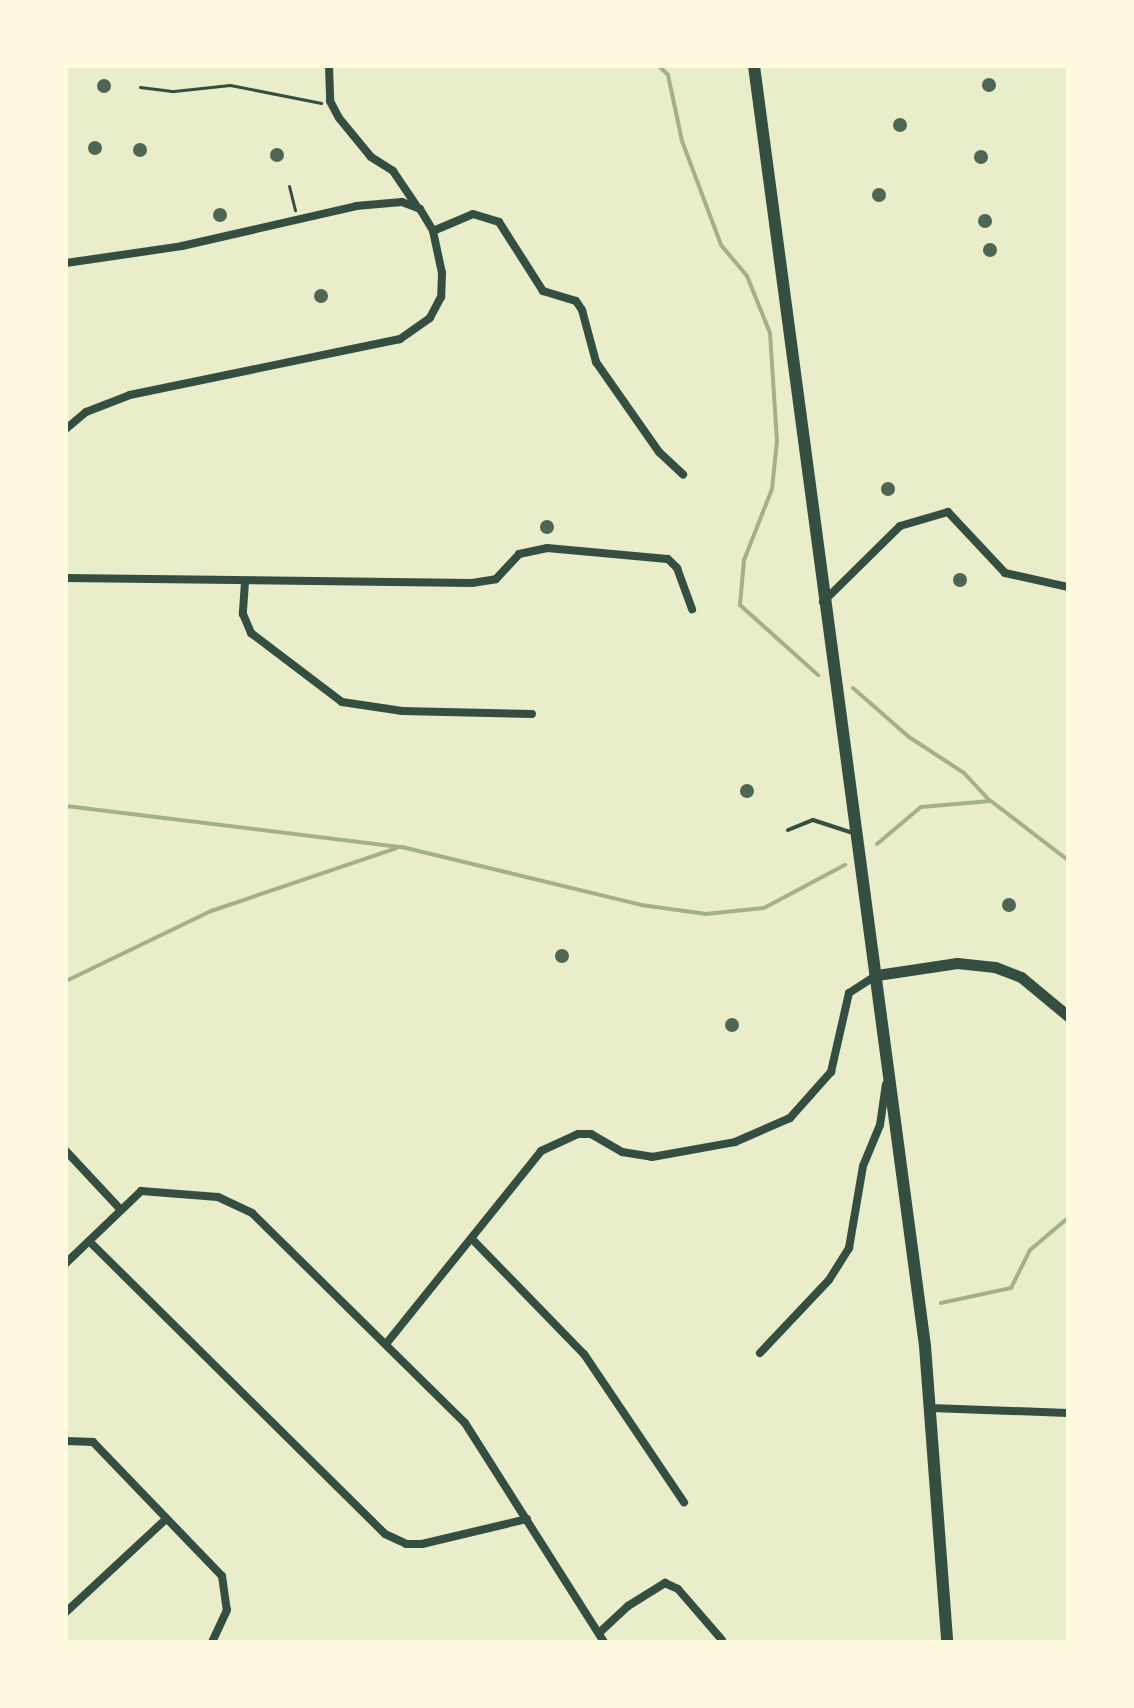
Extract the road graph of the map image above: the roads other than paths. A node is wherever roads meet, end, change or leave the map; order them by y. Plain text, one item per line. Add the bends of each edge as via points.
1 (329, 66) edge
2 (754, 66) edge
3 (420, 209) junction
4 (433, 231) junction
5 (66, 263) edge
6 (66, 429) edge
7 (683, 474) dead end
8 (66, 578) edge
9 (245, 582) junction
10 (1068, 587) edge
11 (823, 603) junction
12 (692, 609) dead end
13 (532, 714) dead end
14 (788, 830) dead end
15 (855, 834) junction
16 (877, 975) junction
17 (1068, 1016) edge
18 (888, 1067) junction
19 (66, 1151) edge
20 (120, 1209) junction
21 (472, 1239) junction
22 (89, 1241) junction
23 (66, 1263) edge
24 (386, 1344) junction
25 (760, 1353) dead end
26 (931, 1408) junction
27 (1068, 1413) edge
28 (66, 1441) edge
29 (684, 1502) dead end
30 (166, 1519) junction
31 (527, 1519) junction
32 (66, 1612) edge
33 (599, 1633) junction
34 (722, 1640) edge
35 (212, 1642) edge
36 (604, 1642) edge
37 (947, 1642) edge

1 - 3 street via 332,106
2 - 11 main road
3 - 4 street
3 - 5 street via 402,202 297,218 182,246
4 - 6 street via 441,297 430,318 400,339 130,395 86,412
4 - 7 street via 473,214 499,222 543,291 576,301 596,362 659,452
8 - 9 street
9 - 12 street via 491,581 519,554 562,549 672,561
9 - 13 street via 243,614 251,633 342,702 402,711
10 - 11 street via 1005,573 948,512 900,526
11 - 15 main road
14 - 15 lane via 813,820
15 - 16 main road
16 - 17 street via 957,963 995,967 1021,977
16 - 18 main road
16 - 21 street via 849,993 831,1072 790,1118 735,1142 652,1157 622,1152 591,1134 578,1134 529,1163
18 - 25 street via 884,1108 863,1166 849,1248 829,1280
18 - 26 main road
19 - 20 street
20 - 22 street
20 - 24 street via 151,1189 237,1203
21 - 24 street
21 - 29 street via 584,1354
22 - 23 street
22 - 31 street via 385,1534 406,1544 422,1544
24 - 31 street via 465,1423
26 - 27 street
26 - 37 main road
28 - 30 street via 93,1442
30 - 32 street
30 - 35 street via 208,1558 226,1587 227,1610
31 - 33 street
33 - 34 street via 628,1606 665,1583 678,1589
33 - 36 street

